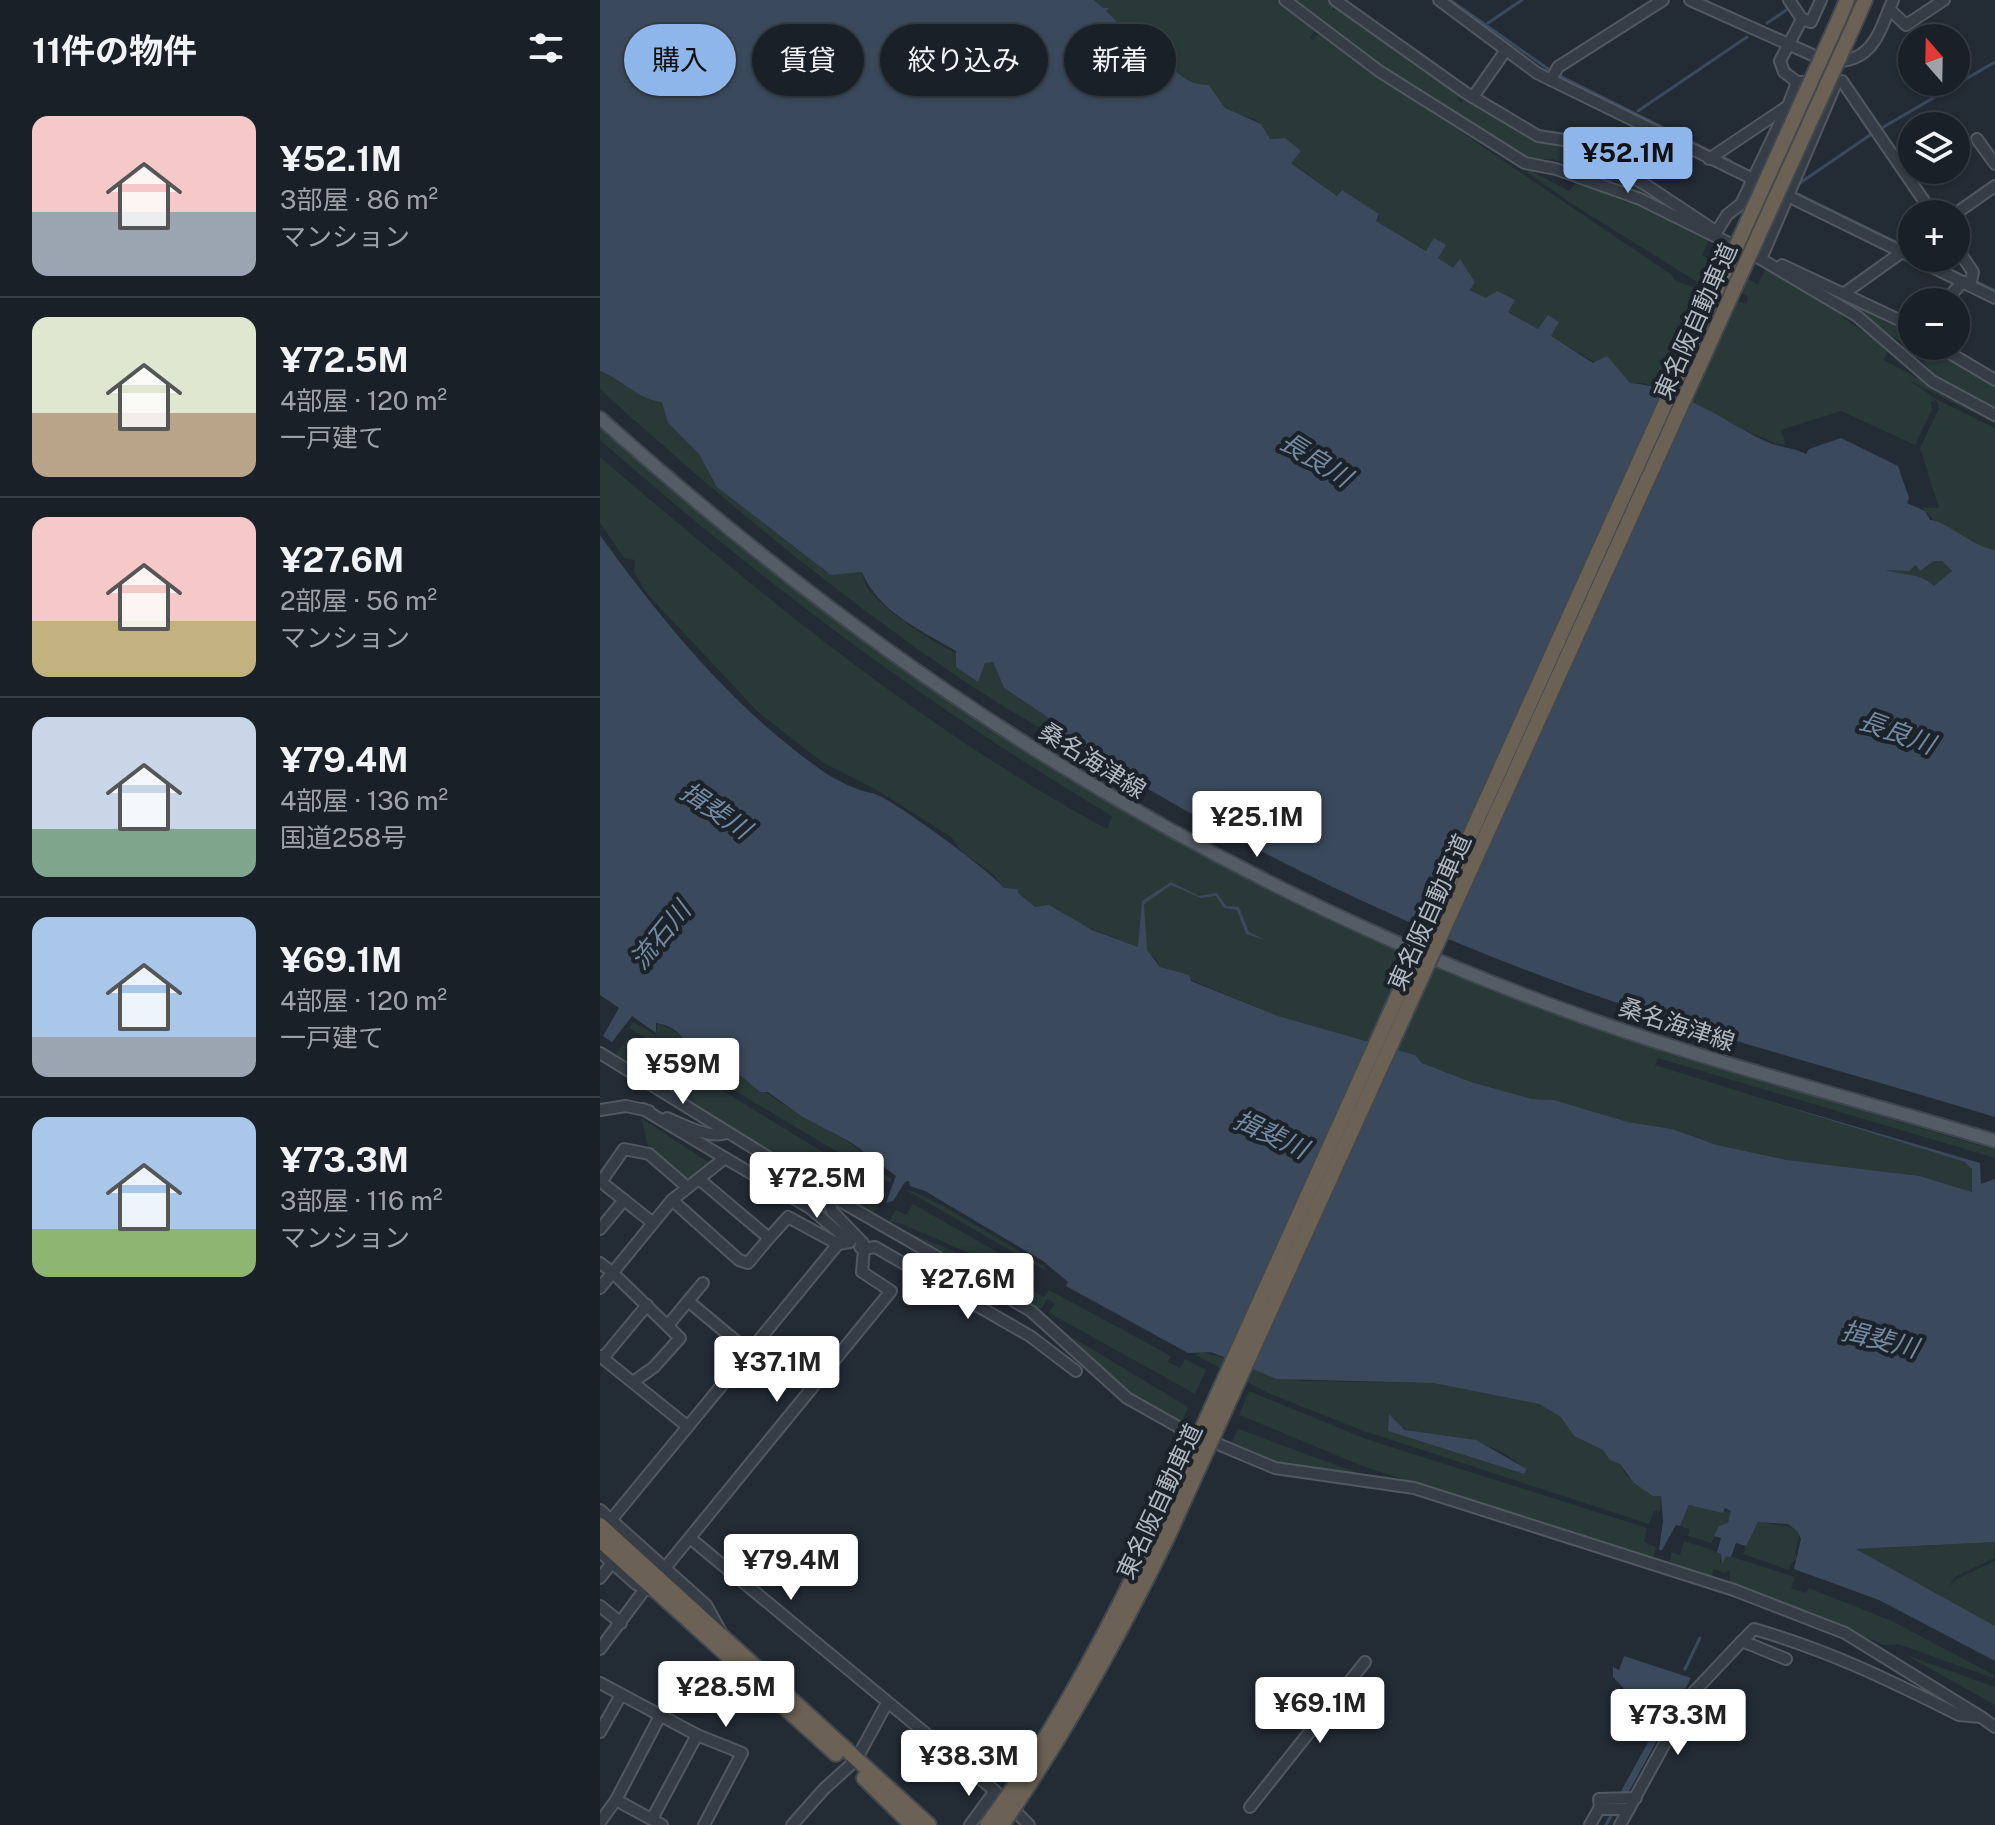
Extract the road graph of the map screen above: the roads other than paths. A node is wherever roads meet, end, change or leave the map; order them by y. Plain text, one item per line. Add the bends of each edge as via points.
1 (1285, 0) edge
2 (1439, 0) edge
3 (1663, 0) edge
4 (1690, 0) edge
5 (1789, 0) edge
6 (1821, 0) edge
7 (1847, 0) edge
8 (1865, 0) edge
9 (1944, 0) edge
10 (1338, 1) edge
11 (1891, 5) edge
12 (1802, 19) junction
13 (1787, 43) junction
14 (1506, 50) junction
15 (1553, 76) junction
16 (1837, 81) junction
17 (1797, 82) junction
18 (1473, 97) junction
19 (1788, 106) junction
20 (1977, 139) dead end
21 (1714, 155) junction
22 (1994, 161) edge
23 (1753, 178) junction
24 (1995, 186) edge
25 (1789, 195) junction
26 (1924, 200) edge
27 (1970, 204) edge
28 (1716, 233) junction
29 (1898, 247) edge
30 (1761, 259) junction
31 (1898, 260) edge
32 (1970, 268) edge
33 (1944, 272) edge
34 (1966, 284) junction
35 (1961, 288) edge
36 (1846, 292) junction
37 (1995, 298) edge
38 (1898, 319) edge
39 (1961, 360) edge
40 (1995, 380) edge
41 (1995, 415) edge
42 (600, 418) edge
43 (600, 1053) edge
44 (643, 1109) junction
45 (600, 1110) edge
46 (726, 1133) junction
47 (1995, 1141) edge
48 (725, 1158) junction
49 (699, 1179) junction
50 (601, 1181) edge
51 (687, 1187) junction
52 (826, 1193) junction
53 (624, 1200) junction
54 (672, 1200) junction
55 (653, 1223) junction
56 (600, 1229) edge
57 (769, 1238) junction
58 (844, 1243) junction
59 (864, 1249) junction
60 (600, 1263) edge
61 (615, 1275) junction
62 (703, 1283) dead end
63 (600, 1288) edge
64 (688, 1301) junction
65 (647, 1305) junction
66 (669, 1324) junction
67 (748, 1351) junction
68 (602, 1357) edge
69 (1076, 1371) dead end
70 (633, 1382) junction
71 (687, 1426) junction
72 (600, 1510) edge
73 (606, 1523) edge
74 (690, 1538) junction
75 (600, 1540) edge
76 (600, 1552) edge
77 (612, 1563) junction
78 (665, 1568) junction
79 (600, 1578) edge
80 (652, 1592) junction
81 (600, 1606) edge
82 (621, 1623) junction
83 (721, 1633) junction
84 (1742, 1641) junction
85 (600, 1649) edge
86 (1786, 1659) dead end
87 (1365, 1662) dead end
88 (600, 1683) edge
89 (621, 1695) junction
90 (887, 1703) junction
91 (660, 1716) junction
92 (1981, 1717) junction
93 (1995, 1727) edge
94 (600, 1732) edge
95 (697, 1735) junction
96 (1053, 1750) junction
97 (854, 1763) junction
98 (995, 1791) junction
99 (1636, 1798) junction
100 (616, 1800) junction
101 (1250, 1807) dead end
102 (1599, 1809) junction
103 (1629, 1809) junction
104 (601, 1818) edge
105 (657, 1822) edge
106 (704, 1825) edge
107 (792, 1825) edge
108 (912, 1825) edge
109 (929, 1825) edge
110 (970, 1825) edge
111 (987, 1825) edge
112 (1002, 1825) edge
113 (1012, 1825) edge
114 (1029, 1825) edge
115 (1590, 1825) edge
116 (1620, 1825) edge

1 - 28 street via 1403,87 1525,163 1640,199
2 - 14 street
3 - 15 street
4 - 13 street
5 - 12 street
6 - 12 street via 1811,22
7 - 111 highway, 東名阪自動車道, bridge via 1155,1533 1091,1661
8 - 96 highway, 東名阪自動車道, bridge via 1167,1538 1102,1668
9 - 11 street via 1906,25
10 - 18 street
11 - 13 street via 1878,38 1853,60 1828,62
12 - 13 street
13 - 17 street via 1780,61
14 - 15 street
14 - 18 street
15 - 21 street
16 - 17 street
16 - 25 street
16 - 26 street via 1842,81
17 - 19 street
18 - 28 street via 1538,136 1564,140 1598,159
19 - 21 street
19 - 23 street
20 - 22 street
21 - 23 street
23 - 25 street
23 - 28 street via 1741,204
24 - 27 street
25 - 29 street
25 - 30 street
28 - 30 street
30 - 36 street
30 - 41 street via 1857,316 1932,381
31 - 36 street
32 - 34 street
33 - 34 street
34 - 35 street
34 - 37 street
36 - 38 street
39 - 40 street
42 - 47 main road, 桑名海津線 via 709,514 944,691 1124,806 1254,878 1566,1011
43 - 46 street
44 - 45 street
44 - 46 street via 695,1130
44 - 48 street
46 - 52 street
48 - 49 street
48 - 58 street via 810,1208
49 - 51 street
49 - 57 street
50 - 51 street via 624,1149 649,1154
50 - 53 street
51 - 54 street
52 - 59 street via 832,1211
52 - 92 street via 1039,1317 1127,1398 1230,1451 1312,1476 1414,1488 1734,1590 1845,1633
53 - 55 street
53 - 56 street
54 - 55 street
54 - 57 street via 739,1260 748,1263
55 - 61 street
57 - 58 street via 788,1217
58 - 59 street
58 - 67 street
59 - 69 street via 875,1247 1030,1336
59 - 74 street via 862,1272 891,1291
60 - 61 street
61 - 63 street
61 - 65 street
62 - 64 street
64 - 66 street
64 - 67 street
65 - 66 street
65 - 68 street
66 - 70 street via 680,1338
67 - 71 street
68 - 70 street
70 - 71 street
71 - 73 street
72 - 73 street
73 - 78 street
73 - 83 highway
74 - 78 street
74 - 90 street
75 - 80 highway
76 - 77 street
77 - 79 street
77 - 80 street
78 - 83 street via 706,1605
80 - 82 street
80 - 97 highway
81 - 82 street
82 - 85 street
83 - 97 highway
84 - 86 street
84 - 92 street via 1754,1629 1794,1640 1834,1653 1959,1715
84 - 99 street via 1692,1694
87 - 101 street
88 - 89 street
89 - 91 street
89 - 94 street
90 - 97 street
90 - 98 street
91 - 95 street
91 - 100 street
92 - 93 street
95 - 105 street
95 - 106 street via 742,1753
96 - 112 highway, 東名阪自動車道, bridge
96 - 113 highway, bridge
97 - 107 street
97 - 108 highway
97 - 109 highway
98 - 110 street
98 - 114 street
99 - 102 street via 1599,1799
99 - 103 street
100 - 104 street
100 - 105 street
102 - 103 street
102 - 115 street
103 - 116 street

